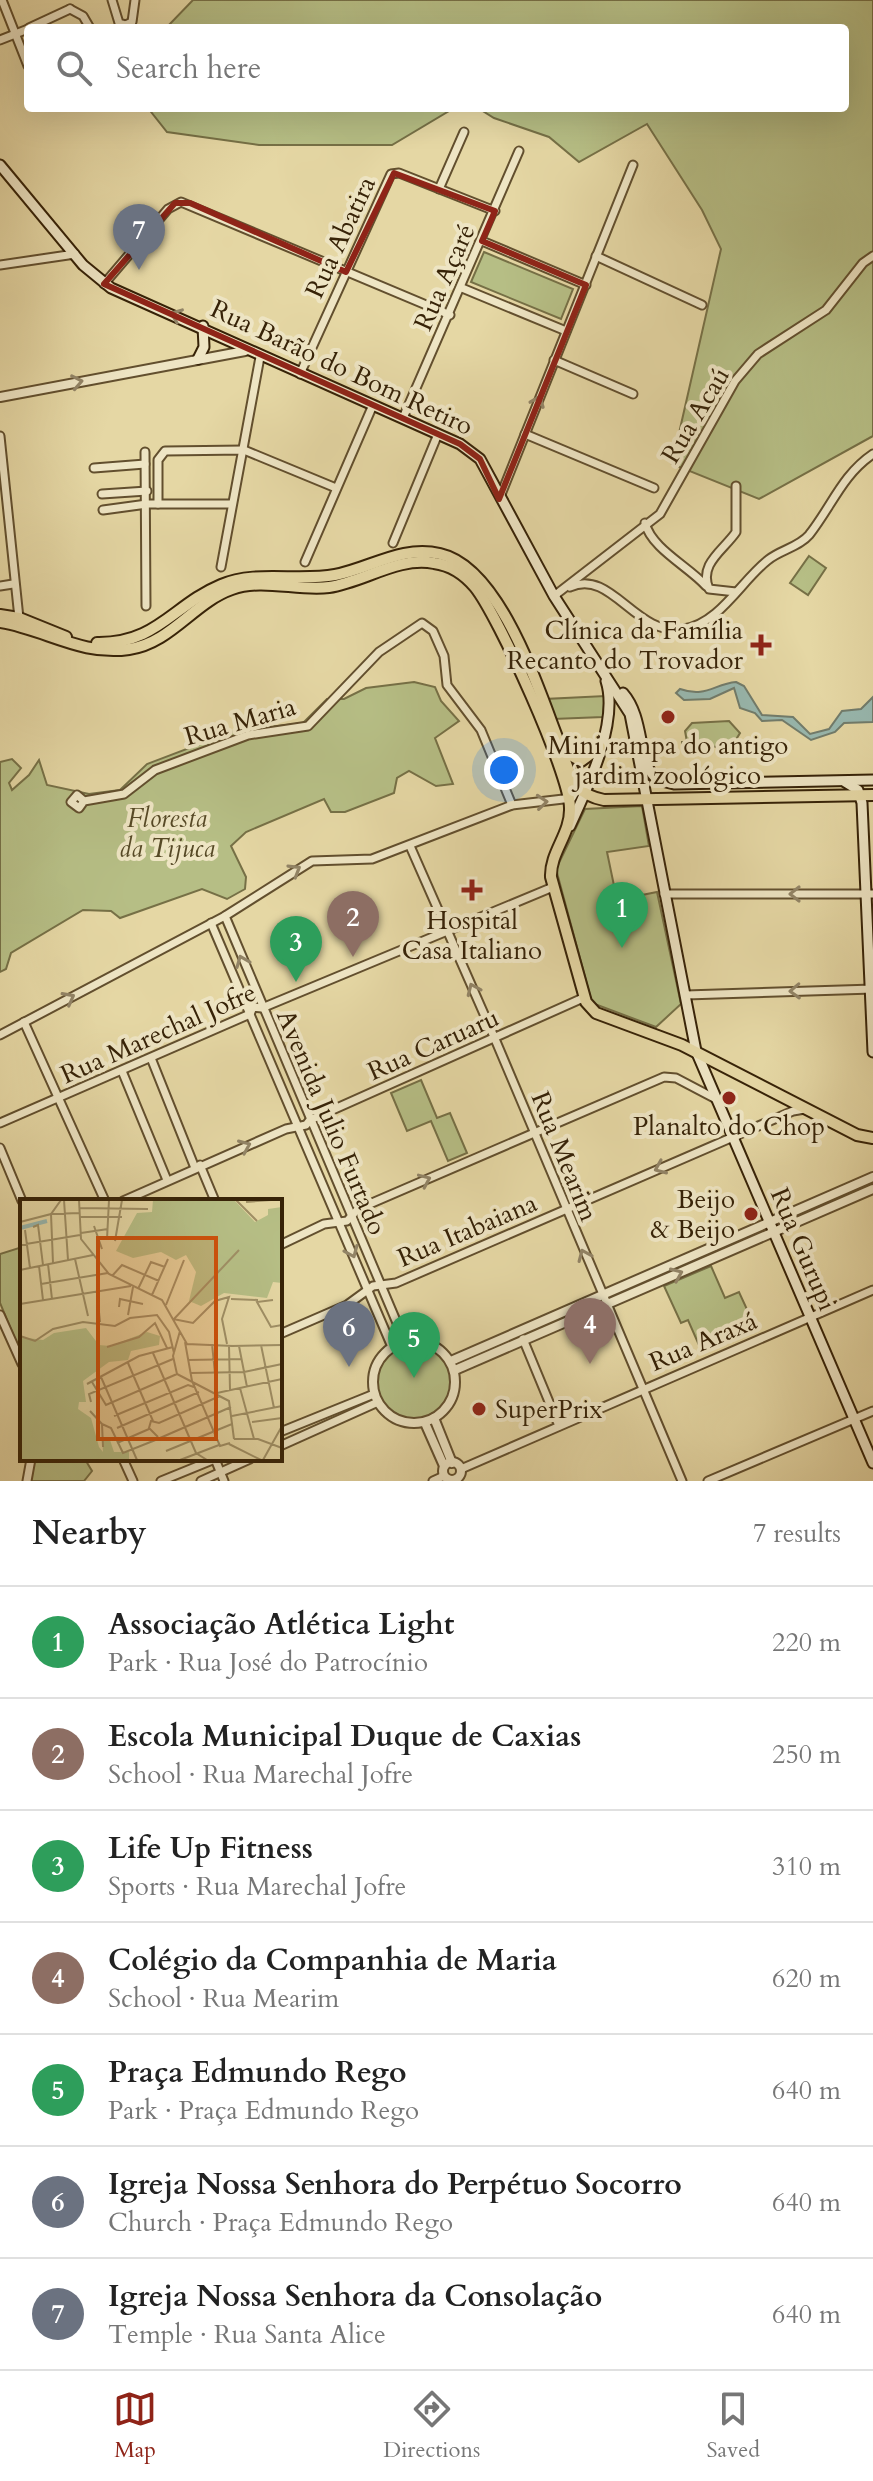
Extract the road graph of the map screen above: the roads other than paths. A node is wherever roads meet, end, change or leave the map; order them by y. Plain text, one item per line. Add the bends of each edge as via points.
1 (2, 0) edge
2 (112, 0) edge
3 (135, 0) edge
4 (70, 5) edge
5 (36, 24) edge
6 (88, 24) edge
7 (122, 24) edge
8 (132, 24) edge
9 (24, 30) edge
10 (14, 34) junction
11 (0, 40) edge
12 (24, 57) edge
13 (464, 132) dead end
14 (519, 151) dead end
15 (0, 165) edge
16 (633, 165) dead end
17 (439, 189) junction
18 (495, 211) junction
19 (482, 241) junction
20 (75, 254) junction
21 (596, 256) junction
22 (873, 256) edge
23 (0, 265) edge
24 (346, 272) junction
25 (104, 284) junction
26 (586, 285) junction
27 (462, 288) junction
28 (702, 305) dead end
29 (450, 315) junction
30 (203, 326) junction
31 (566, 331) junction
32 (245, 351) junction
33 (260, 357) junction
34 (198, 359) junction
35 (554, 360) junction
36 (300, 374) junction
37 (633, 394) dead end
38 (0, 397) edge
39 (373, 405) junction
40 (403, 418) junction
41 (438, 434) junction
42 (525, 434) junction
43 (0, 436) edge
44 (244, 450) junction
45 (145, 452) dead end
46 (873, 454) edge
47 (145, 464) junction
48 (94, 468) dead end
49 (3, 485) edge
50 (736, 486) dead end
51 (336, 488) junction
52 (654, 488) dead end
53 (147, 491) junction
54 (102, 494) dead end
55 (499, 499) junction
56 (147, 504) junction
57 (158, 504) junction
58 (232, 504) junction
59 (103, 510) dead end
60 (645, 523) junction
61 (393, 543) dead end
62 (305, 562) dead end
63 (221, 567) dead end
64 (13, 584) junction
65 (0, 586) edge
66 (706, 586) junction
67 (736, 592) junction
68 (554, 596) junction
69 (146, 606) dead end
70 (0, 615) edge
71 (19, 618) junction
72 (0, 622) edge
73 (602, 670) junction
74 (560, 745) junction
75 (600, 747) junction
76 (842, 780) junction
77 (873, 780) edge
78 (582, 790) junction
79 (867, 795) edge
80 (570, 799) junction
81 (646, 799) junction
82 (84, 801) dead end
83 (512, 805) junction
84 (563, 842) junction
85 (410, 846) junction
86 (553, 887) junction
87 (664, 894) junction
88 (870, 894) edge
89 (225, 916) junction
90 (211, 923) junction
91 (448, 932) junction
92 (872, 989) edge
93 (686, 995) junction
94 (583, 998) junction
95 (263, 1010) junction
96 (251, 1016) junction
97 (24, 1022) junction
98 (694, 1033) junction
99 (0, 1035) edge
100 (495, 1039) junction
101 (696, 1051) junction
102 (873, 1052) edge
103 (151, 1058) junction
104 (716, 1064) junction
105 (122, 1071) junction
106 (714, 1098) junction
107 (60, 1099) junction
108 (805, 1109) junction
109 (309, 1118) junction
110 (298, 1122) junction
111 (0, 1123) edge
112 (533, 1133) junction
113 (731, 1137) junction
114 (873, 1138) edge
115 (0, 1148) edge
116 (197, 1167) junction
117 (873, 1177) edge
118 (167, 1180) junction
119 (873, 1189) edge
120 (21, 1199) edge
121 (104, 1199) edge
122 (127, 1199) edge
123 (214, 1199) edge
124 (565, 1209) junction
125 (349, 1212) junction
126 (337, 1217) junction
127 (768, 1221) junction
128 (774, 1233) junction
129 (282, 1244) edge
130 (381, 1290) junction
131 (873, 1290) edge
132 (370, 1294) junction
133 (603, 1300) junction
134 (0, 1315) edge
135 (809, 1318) junction
136 (282, 1333) edge
137 (523, 1339) junction
138 (405, 1342) junction
139 (392, 1347) junction
140 (20, 1360) edge
141 (453, 1366) junction
142 (643, 1388) junction
143 (376, 1398) junction
144 (873, 1411) edge
145 (853, 1419) junction
146 (430, 1420) junction
147 (559, 1426) junction
148 (282, 1431) edge
149 (282, 1445) edge
150 (31, 1461) edge
151 (124, 1461) edge
152 (210, 1461) edge
153 (216, 1461) edge
154 (245, 1461) edge
155 (873, 1463) edge
156 (220, 1472) junction
157 (453, 1474) edge
158 (27, 1481) edge
159 (133, 1481) edge
160 (161, 1481) edge
161 (201, 1481) edge
162 (224, 1481) edge
163 (433, 1481) edge
164 (682, 1481) edge
165 (708, 1481) edge

1 - 10 street
2 - 7 street
3 - 8 street
4 - 5 street
4 - 6 street
9 - 10 street
10 - 11 street
10 - 12 street
13 - 17 street
14 - 18 street, Rua Açaré
15 - 20 main road, Rua Barão do Bom Retiro
16 - 21 street
17 - 18 street, Rua Abatira
17 - 24 street, Rua Abatira via 391,174
18 - 19 street, Rua Açaré
19 - 26 street
19 - 27 street, Rua Açaré
20 - 23 street
20 - 25 main road, Rua Barão do Bom Retiro
21 - 26 street
21 - 28 street
22 - 60 street, Rua Acaú via 826,310 758,354 735,381 660,514
24 - 25 street via 190,203 175,203
24 - 29 street
24 - 36 street, Rua Abatira
30 -> 25 main road, Rua Barão do Bom Retiro
26 - 31 street
27 - 29 street, Rua Açaré
27 - 31 street
29 - 40 street, Rua Açaré
30 - 32 main road, Rua Barão do Bom Retiro
30 - 34 main road via 204,347
31 - 35 street
32 - 33 main road, Rua Barão do Bom Retiro
32 - 34 street
33 - 36 main road, Rua Barão do Bom Retiro
33 - 44 street
38 -> 34 street
35 - 37 street
42 -> 35 street
36 - 39 main road, Rua Barão do Bom Retiro
39 - 40 main road, Rua Barão do Bom Retiro
39 - 51 street
40 - 41 main road, Rua Barão do Bom Retiro
41 - 55 main road, Rua Barão do Bom Retiro via 477,454
41 - 61 street
42 - 52 street
42 - 55 street
43 - 49 street
44 - 51 street
44 - 57 street via 165,451 158,460
44 - 58 street
45 - 47 street
46 - 67 street via 846,477 808,536 774,555
47 - 48 street
47 - 53 street
49 - 64 street
50 - 66 street via 736,532 711,560
51 - 62 street
53 - 54 street
53 - 56 street
55 - 68 main road, Rua Barão do Bom Retiro
56 - 57 street
56 - 59 street
56 - 69 street
57 - 58 street
58 - 63 street
60 - 66 street via 664,550
60 - 68 street, Rua Acaú
64 - 65 street
64 - 71 street
66 - 67 street
67 - 68 street via 701,623 671,630 646,622 597,586 577,584
68 - 73 main road, Rua Barão do Bom Retiro
70 - 71 main road
71 - 74 main road via 80,641 124,641 165,624 232,581 333,575 409,551 444,554 476,572 491,592
72 - 80 main road via 80,648 126,650 155,640 221,593 239,587 321,588 414,562 447,566 472,583 485,604 529,690
73 - 75 main road via 612,702
73 - 76 main road, Rua Barão do Bom Retiro via 635,707 647,764 658,780
73 - 81 main road, Rua Barão do Bom Retiro via 630,714
74 - 75 main road via 566,756 581,761
74 - 78 main road
75 - 78 main road
76 - 77 main road, Rua Barão do Bom Retiro
76 - 79 main road
78 - 80 street
78 - 81 main road via 604,800
78 - 84 main road
79 - 81 main road
79 - 88 main road
83 -> 80 street
80 - 84 main road
81 - 87 main road, Rua Barão do Bom Retiro
82 - 83 street, Rua Maria via 124,794 155,770 248,735 308,726 379,652 417,626 428,625 444,656 450,693 481,730
83 - 85 street
84 - 86 main road via 552,862
89 -> 85 street via 312,861 358,862
85 - 91 street, Rua Mearim
86 - 91 street, Rua Marechal Jofre
86 - 94 main road
88 -> 87 street
87 - 93 main road, Rua Barão do Bom Retiro
88 - 92 main road
89 - 90 street
95 -> 89 street, Avenida Julio Furtado
90 - 96 street, Avenida Julio Furtado
97 -> 90 street
91 - 95 street, Rua Marechal Jofre
100 -> 91 street, Rua Mearim
92 -> 93 street
92 - 102 main road
93 - 98 main road, Rua Barão do Bom Retiro
94 - 100 street, Rua Caruaru
94 - 101 main road via 596,1013
95 - 96 street, Rua Marechal Jofre via 253,1007
95 - 109 street, Avenida Julio Furtado
96 - 103 street, Rua Marechal Jofre
96 - 110 street, Avenida Julio Furtado
97 - 99 street
97 - 107 street
98 - 101 main road, Rua Barão do Bom Retiro
98 - 104 main road, Rua Barão do Bom Retiro
100 - 109 street, Rua Caruaru
100 - 112 street, Rua Mearim
101 - 104 main road, Rua Barão do Bom Retiro
101 - 106 main road, Rua Gurupi
103 - 105 street, Rua Marechal Jofre
103 - 116 street
104 - 108 main road, Rua Barão do Bom Retiro
105 - 107 street, Rua Marechal Jofre
105 - 118 street
106 - 112 street via 664,1077
106 - 113 main road, Rua Gurupi
107 - 111 street, Rua Marechal Jofre
107 - 121 street
108 - 113 street, Rua Itabaiana
108 - 114 main road, Rua Barão do Bom Retiro
109 - 110 street, Rua Caruaru via 306,1125
109 - 125 street, Avenida Julio Furtado
116 -> 110 street, Rua Caruaru
110 - 126 street, Avenida Julio Furtado
112 - 124 street, Rua Mearim
125 -> 112 street
113 -> 124 street, Rua Itabaiana
113 - 127 main road, Rua Gurupi
115 - 120 street
116 - 118 street, Rua Caruaru
116 - 123 street
117 - 127 street
118 - 122 street, Rua Caruaru
119 - 128 street
124 - 130 street, Rua Itabaiana
133 -> 124 street, Rua Mearim
125 - 126 street via 347,1221
125 - 130 street, Avenida Julio Furtado
126 - 129 street
126 -> 132 street, Avenida Julio Furtado
127 - 128 main road, Rua Gurupi
127 - 133 street
133 -> 128 street
128 - 135 main road, Rua Gurupi
130 - 132 street, Rua Itabaiana via 373,1286
130 - 138 street, Avenida Julio Furtado
131 - 135 street, Rua Araxá
132 - 136 street, Rua Itabaiana
132 - 139 street, Avenida Julio Furtado
133 - 137 street
133 - 141 street
133 - 142 street, Rua Mearim
134 - 140 street
135 - 142 street, Rua Araxá
135 - 145 main road, Rua Gurupi
137 - 141 street
137 - 147 street
138 - 139 street
138 - 141 street via 426,1342
139 - 143 street via 375,1369
141 - 146 street via 452,1398
142 - 147 street, Rua Araxá
142 - 164 street, Rua Mearim
143 - 146 street via 391,1416 406,1422
143 - 148 street
143 - 149 street
144 - 145 street
145 - 155 main road, Rua Gurupi
145 - 165 street
146 - 157 street
147 - 157 street, Rua Araxá
150 - 158 street
151 - 159 street
152 - 160 street
153 - 156 street
154 - 156 street
156 - 161 street
156 - 162 street
157 - 163 street, Rua Araxá

